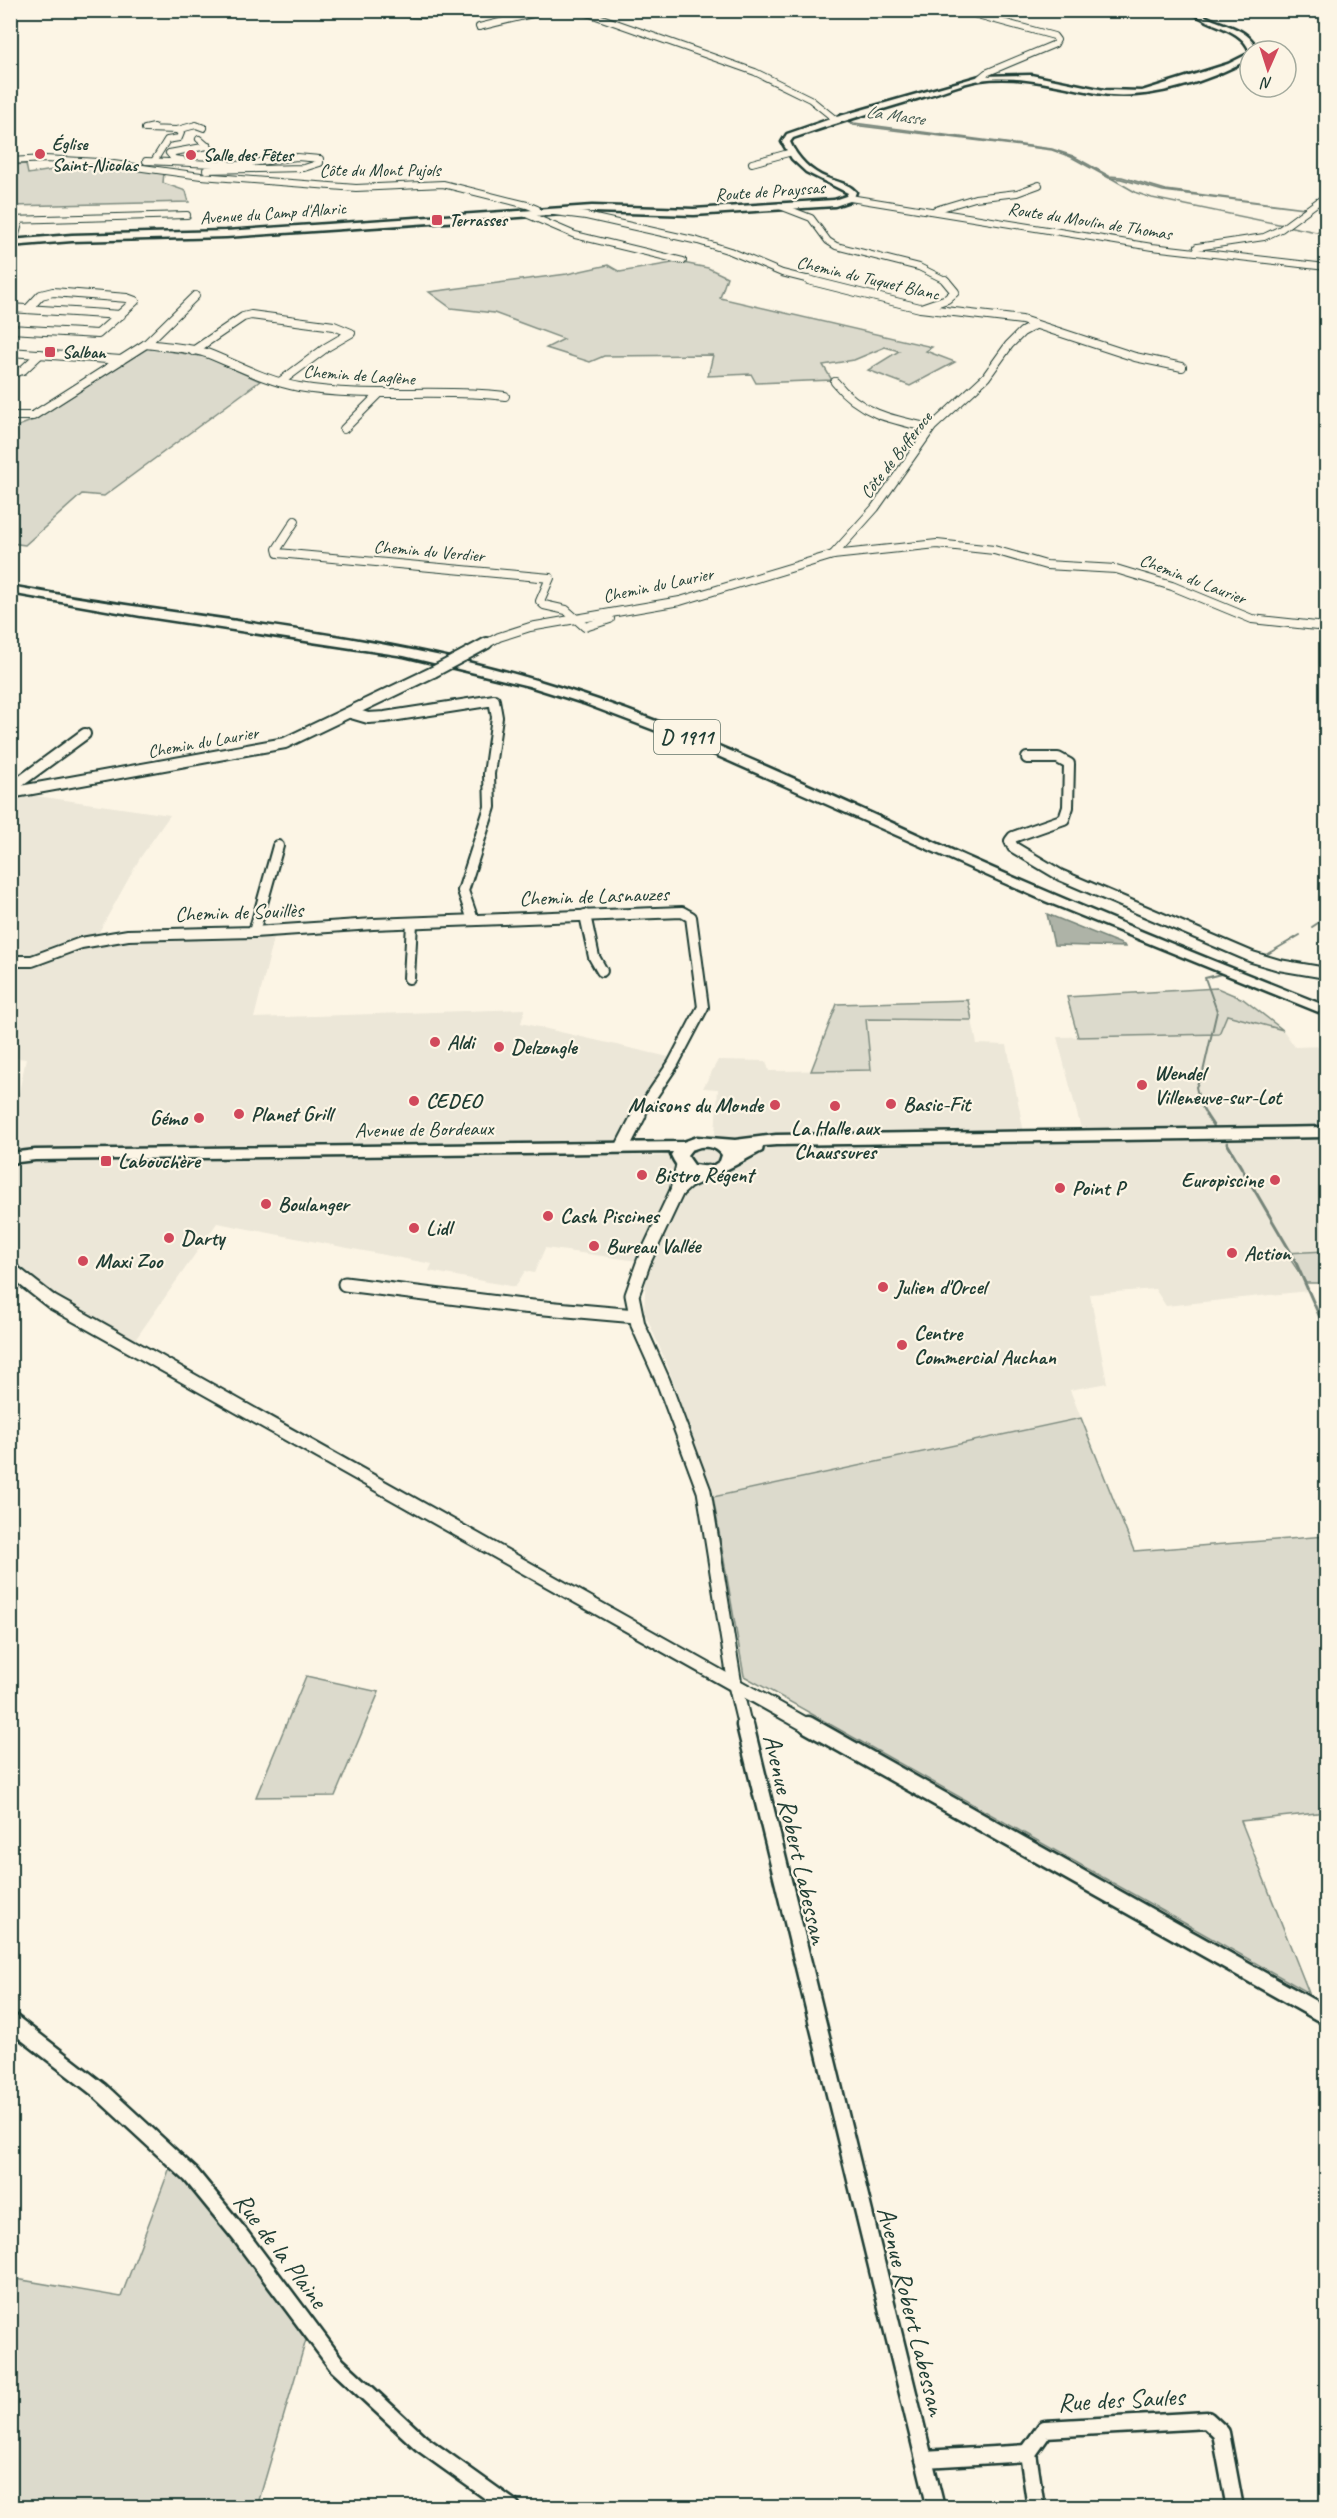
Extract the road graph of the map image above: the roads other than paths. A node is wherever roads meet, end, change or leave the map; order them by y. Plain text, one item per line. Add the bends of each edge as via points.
1 (318, 10) edge
2 (422, 10) edge
3 (460, 10) edge
4 (549, 10) edge
5 (579, 10) edge
6 (959, 10) edge
7 (1193, 10) edge
8 (428, 15) junction
9 (479, 27) dead end
10 (1245, 39) edge
11 (1238, 62) edge
12 (980, 78) junction
13 (841, 119) junction
14 (154, 127) dead end
15 (204, 128) dead end
16 (177, 130) junction
17 (200, 138) dead end
18 (208, 146) junction
19 (792, 152) junction
20 (216, 155) junction
21 (51, 157) junction
22 (10, 161) edge
23 (154, 161) junction
24 (193, 162) junction
25 (752, 162) dead end
26 (229, 165) junction
27 (181, 174) junction
28 (1039, 185) dead end
29 (1326, 195) edge
30 (850, 198) junction
31 (780, 206) junction
32 (549, 211) junction
33 (931, 211) junction
34 (537, 212) junction
35 (522, 213) junction
36 (188, 215) dead end
37 (10, 220) edge
38 (20, 220) junction
39 (12, 243) edge
40 (1184, 250) junction
41 (682, 261) dead end
42 (1326, 267) edge
43 (195, 296) dead end
44 (10, 308) edge
45 (920, 308) junction
46 (28, 309) junction
47 (121, 315) junction
48 (1035, 325) junction
49 (10, 329) edge
50 (146, 344) junction
51 (10, 351) edge
52 (193, 351) junction
53 (40, 354) junction
54 (121, 360) junction
55 (1182, 367) dead end
56 (10, 374) edge
57 (835, 381) dead end
58 (280, 382) junction
59 (379, 394) junction
60 (505, 396) dead end
61 (10, 416) edge
62 (344, 429) dead end
63 (931, 429) junction
64 (295, 521) dead end
65 (833, 555) junction
66 (10, 589) edge
67 (575, 618) junction
68 (613, 618) dead end
69 (1326, 627) edge
70 (351, 713) junction
71 (85, 734) dead end
72 (1027, 758) dead end
73 (10, 791) edge
74 (278, 846) dead end
75 (585, 915) junction
76 (473, 920) junction
77 (412, 923) junction
78 (254, 932) junction
79 (10, 962) edge
80 (602, 971) dead end
81 (1326, 973) edge
82 (409, 978) dead end
83 (1326, 1011) edge
84 (1326, 1132) edge
85 (1326, 1138) edge
86 (718, 1144) junction
87 (623, 1146) junction
88 (46, 1156) junction
89 (683, 1157) junction
90 (10, 1158) edge
91 (730, 1160) junction
92 (10, 1162) edge
93 (708, 1172) junction
94 (677, 1191) junction
95 (10, 1269) edge
96 (345, 1284) dead end
97 (636, 1316) junction
98 (735, 1685) junction
99 (1326, 2016) edge
100 (10, 2021) edge
101 (1028, 2453) junction
102 (924, 2459) junction
103 (512, 2508) edge
104 (936, 2508) edge
105 (1035, 2508) edge
106 (1235, 2508) edge

1 - 8 street
2 - 8 street
3 - 8 street
4 - 9 street
5 - 13 street via 763,75
6 - 12 street via 1057,40
7 - 10 main road via 1239,32
11 - 12 main road, Route de Prayssas via 1142,93 1104,92 1031,77
12 - 13 main road, Route de Prayssas
13 - 19 main road, Route de Prayssas via 790,136 786,142
14 - 16 street via 145,129
15 - 16 street via 196,125
16 - 23 street via 181,133 179,138 167,140
17 - 18 street
18 - 20 street
18 - 24 street via 169,153 174,159
19 - 25 street
19 - 30 main road, Route de Prayssas via 817,176 850,190
20 - 24 street
20 - 26 street
21 - 22 street
21 - 23 street
21 - 27 street, Côte du Mont Pujols
23 - 24 street
24 - 26 street
26 - 27 street via 312,156 320,159 320,163 304,168 226,168
27 - 34 street, Côte du Mont Pujols via 356,188 443,184 516,201
28 - 33 street
29 - 40 street via 1264,237
30 - 31 main road, Route de Prayssas via 825,204
30 - 33 street, Route du Moulin de Thomas
31 - 32 main road, Route de Prayssas via 694,212
31 - 45 street via 809,217 834,245 922,269 952,285 955,292 947,299
32 - 34 main road, Route de Prayssas
32 - 45 street, Chemin du Tuquet Blanc via 698,241 782,273
33 - 40 street, Route du Moulin de Thomas
34 - 35 main road, Avenue du Camp d'Alaric
35 - 39 main road, Avenue du Camp d'Alaric via 235,233
35 - 41 street via 576,235
36 - 38 street
37 - 38 street
38 - 39 street
40 - 42 street, Route du Moulin de Thomas
43 - 50 street
44 - 46 street
45 - 48 street, Chemin du Tuquet Blanc via 996,316
46 - 47 street
46 - 47 street via 41,295 53,292 135,300
47 - 49 street via 98,334
48 - 55 street, Chemin du Tuquet Blanc via 1135,357
48 - 63 street, Côte de Bufferoce via 1022,332 986,377
50 - 52 street, Chemin de Laglène
50 - 54 street
51 - 53 street
52 - 58 street, Chemin de Laglène via 218,356 242,370
52 - 58 street via 251,315 351,333
53 - 54 street
53 - 56 street via 23,370
54 - 61 street via 33,416
57 - 63 street via 843,393 867,412
58 - 59 street, Chemin de Laglène via 311,389
59 - 60 street, Chemin de Laglène via 469,392
59 - 62 street
63 - 65 street, Côte de Bufferoce via 875,508
64 - 67 street, Chemin du Verdier via 282,538 278,553 550,579 540,601 566,610
65 - 67 street, Chemin du Laurier via 680,601
65 - 69 street, Chemin du Laurier via 937,544 973,546 1046,565 1116,569 1172,586 1252,619
66 - 83 main road, D 1911 via 125,611 397,651 530,682 610,707 669,729 997,875
67 - 68 street via 585,627
67 - 70 street, Chemin du Laurier, bridge via 512,633
70 - 73 street, Chemin du Laurier via 302,737 271,746
70 - 76 street via 385,717 494,700 497,717 489,774 490,807 463,891
71 - 73 street
72 - 81 street via 1058,758 1069,765 1068,807 1064,819 1013,837 1013,847 1060,875 1252,957
74 - 78 street
75 - 76 street, Chemin de Lasnauzes
75 - 80 street via 594,957
75 - 87 street, Chemin de Lasnauzes via 673,911 691,917 703,1007
76 - 77 street, Chemin de Souillès
77 - 78 street, Chemin de Souillès
77 - 82 street
78 - 79 street, Chemin de Souillès via 128,935 81,943 32,961
84 - 86 main road
85 - 91 main road via 771,1147 745,1152
86 - 89 main road via 697,1142
86 - 91 main road via 728,1151
87 - 88 main road, Avenue de Bordeaux
87 - 89 main road, Avenue de Bordeaux
88 - 90 main road, Avenue de Bordeaux
88 - 92 main road, Avenue de Bordeaux
89 - 93 main road via 694,1170
89 - 94 street, Avenue Robert Labessan
91 - 93 main road via 721,1169
93 - 94 street
94 - 97 street, Avenue Robert Labessan via 635,1287
95 - 98 street via 62,1308
96 - 97 street
97 - 98 street, Avenue Robert Labessan via 704,1491
98 - 99 street
98 - 102 street, Avenue Robert Labessan
100 - 103 street, Rue de la Plaine via 99,2090 190,2175 337,2365 421,2443
101 - 102 street
101 - 105 street
101 - 106 street, Rue des Saules via 1045,2429 1207,2420 1221,2433
102 - 104 street, Avenue Robert Labessan

